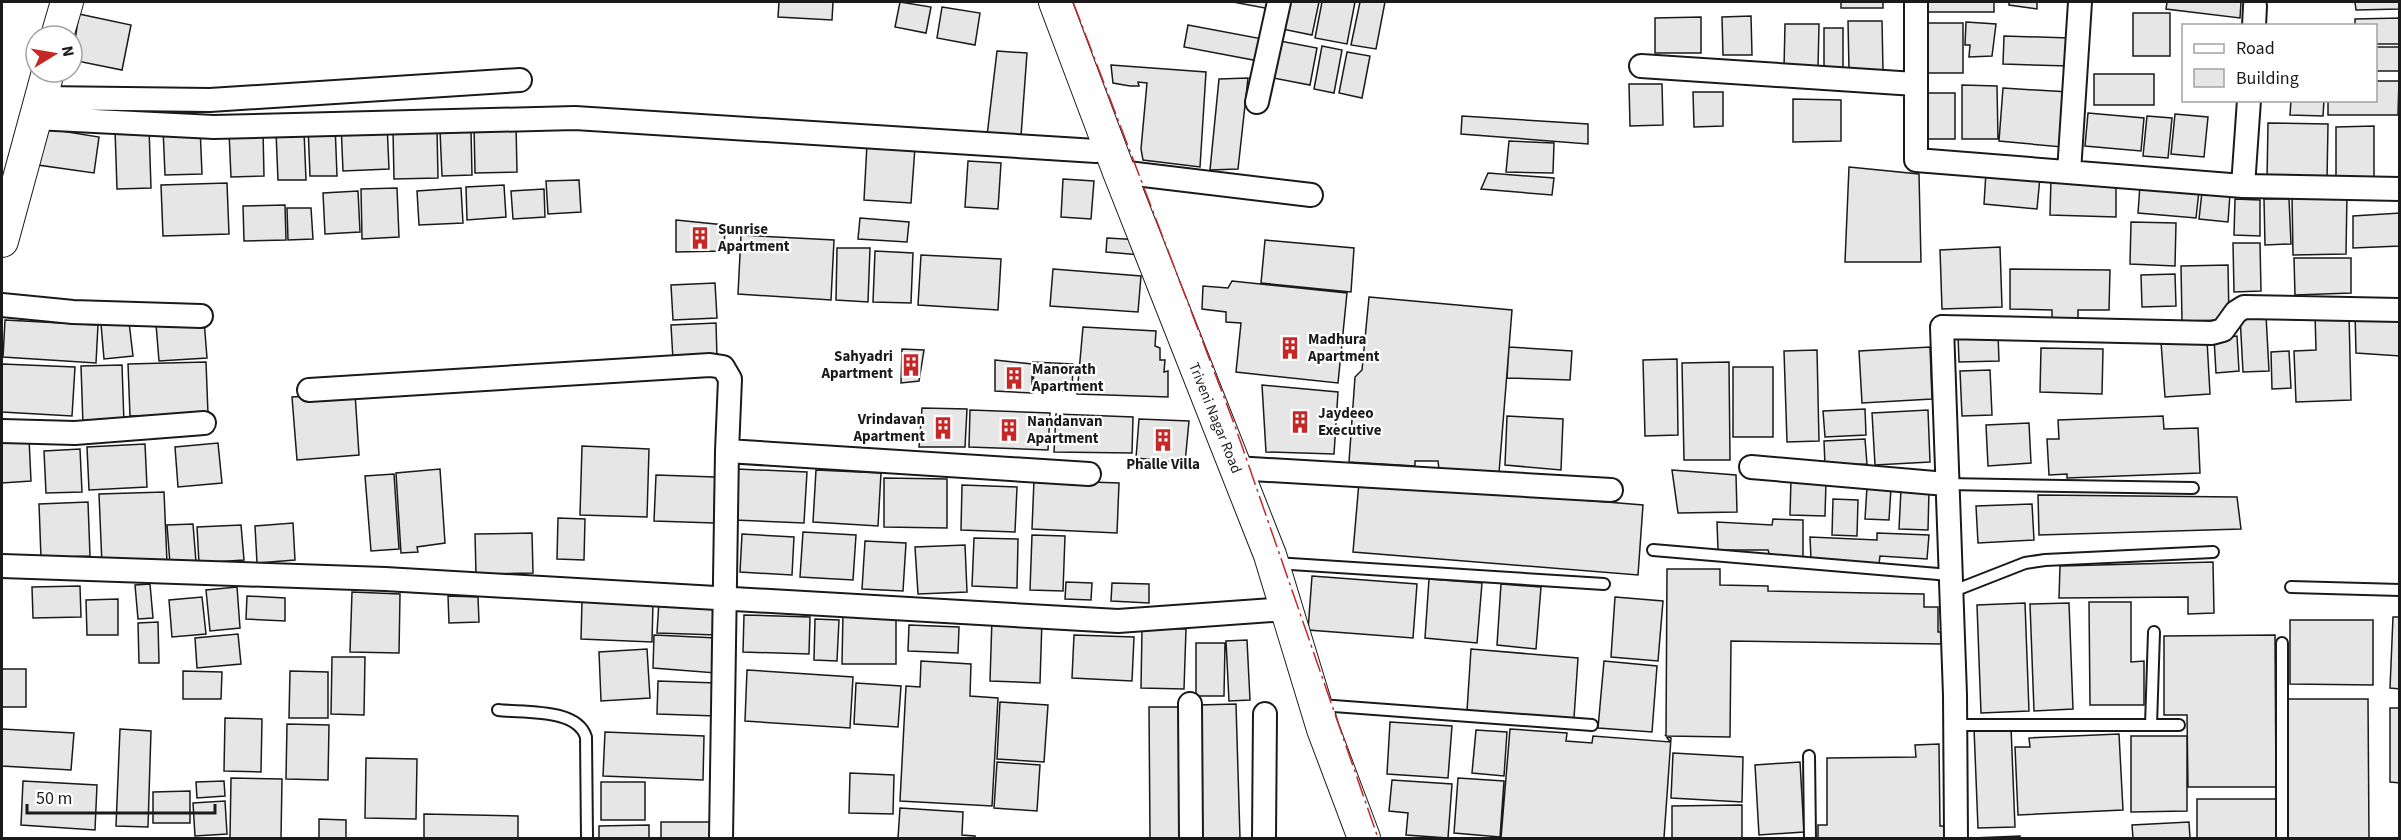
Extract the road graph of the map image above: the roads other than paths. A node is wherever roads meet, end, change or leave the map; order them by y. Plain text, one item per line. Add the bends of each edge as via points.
1 (67, 2) edge
2 (1055, 2) edge
3 (1279, 2) edge
4 (1916, 2) edge
5 (2080, 2) edge
6 (61, 24) edge
7 (1641, 66) dead end
8 (520, 80) dead end
9 (1916, 84) junction
10 (41, 96) edge
11 (1257, 102) dead end
12 (2249, 102) edge
13 (1114, 160) junction
14 (2068, 172) junction
15 (2243, 186) junction
16 (2400, 189) edge
17 (1311, 195) dead end
18 (2, 241) edge
19 (2, 305) edge
20 (2400, 310) edge
21 (201, 316) dead end
22 (309, 390) dead end
23 (204, 423) dead end
24 (2, 431) edge
25 (727, 451) junction
26 (1751, 467) dead end
27 (1235, 468) junction
28 (1089, 474) dead end
29 (1946, 484) junction
30 (2193, 488) dead end
31 (1611, 490) dead end
32 (1653, 550) dead end
33 (2213, 552) dead end
34 (1272, 563) junction
35 (2, 566) edge
36 (1604, 584) dead end
37 (1950, 584) junction
38 (2290, 587) dead end
39 (2400, 590) edge
40 (725, 598) junction
41 (1286, 609) junction
42 (2154, 632) dead end
43 (2282, 643) dead end
44 (1190, 704) dead end
45 (1316, 705) junction
46 (498, 710) dead end
47 (1265, 714) dead end
48 (1592, 725) dead end
49 (1955, 725) junction
50 (2151, 725) junction
51 (2180, 725) dead end
52 (1809, 756) dead end
53 (586, 838) edge
54 (721, 838) edge
55 (1191, 838) edge
56 (1264, 838) edge
57 (1364, 838) edge
58 (1810, 838) edge
59 (1956, 838) edge
60 (2282, 838) edge

1 - 6 street
2 - 13 street, Triveni Nagar Road
3 - 11 street
4 - 9 street
5 - 14 street
7 - 9 street
8 - 10 street via 210,100
9 - 14 street via 1916,160
10 - 13 street via 214,127 575,118 1096,151
10 - 18 street
12 - 15 street
13 - 17 street
13 - 27 street, Triveni Nagar Road
14 - 15 street
15 - 16 street
19 - 21 street via 73,312
20 - 29 street via 2244,307 2223,330 2212,333 1942,327
22 - 25 street via 710,365 723,368 730,378
23 - 24 street via 75,433
25 - 28 street
25 - 40 street
26 - 29 street
27 - 31 street
27 - 34 street, Triveni Nagar Road
29 - 30 lane
29 - 37 street
32 - 37 lane
33 - 37 lane via 2045,560
34 - 36 lane
34 - 41 street, Triveni Nagar Road
35 - 40 street via 385,579
37 - 49 street
38 - 39 lane
40 - 41 street via 1118,621
40 - 54 street
41 - 45 street, Triveni Nagar Road
42 - 50 lane
43 - 60 lane
44 - 55 street
45 - 48 lane
45 - 57 street, Triveni Nagar Road
46 - 53 lane via 570,717 583,726
47 - 56 street
49 - 50 lane
49 - 59 street
50 - 51 lane
52 - 58 lane

